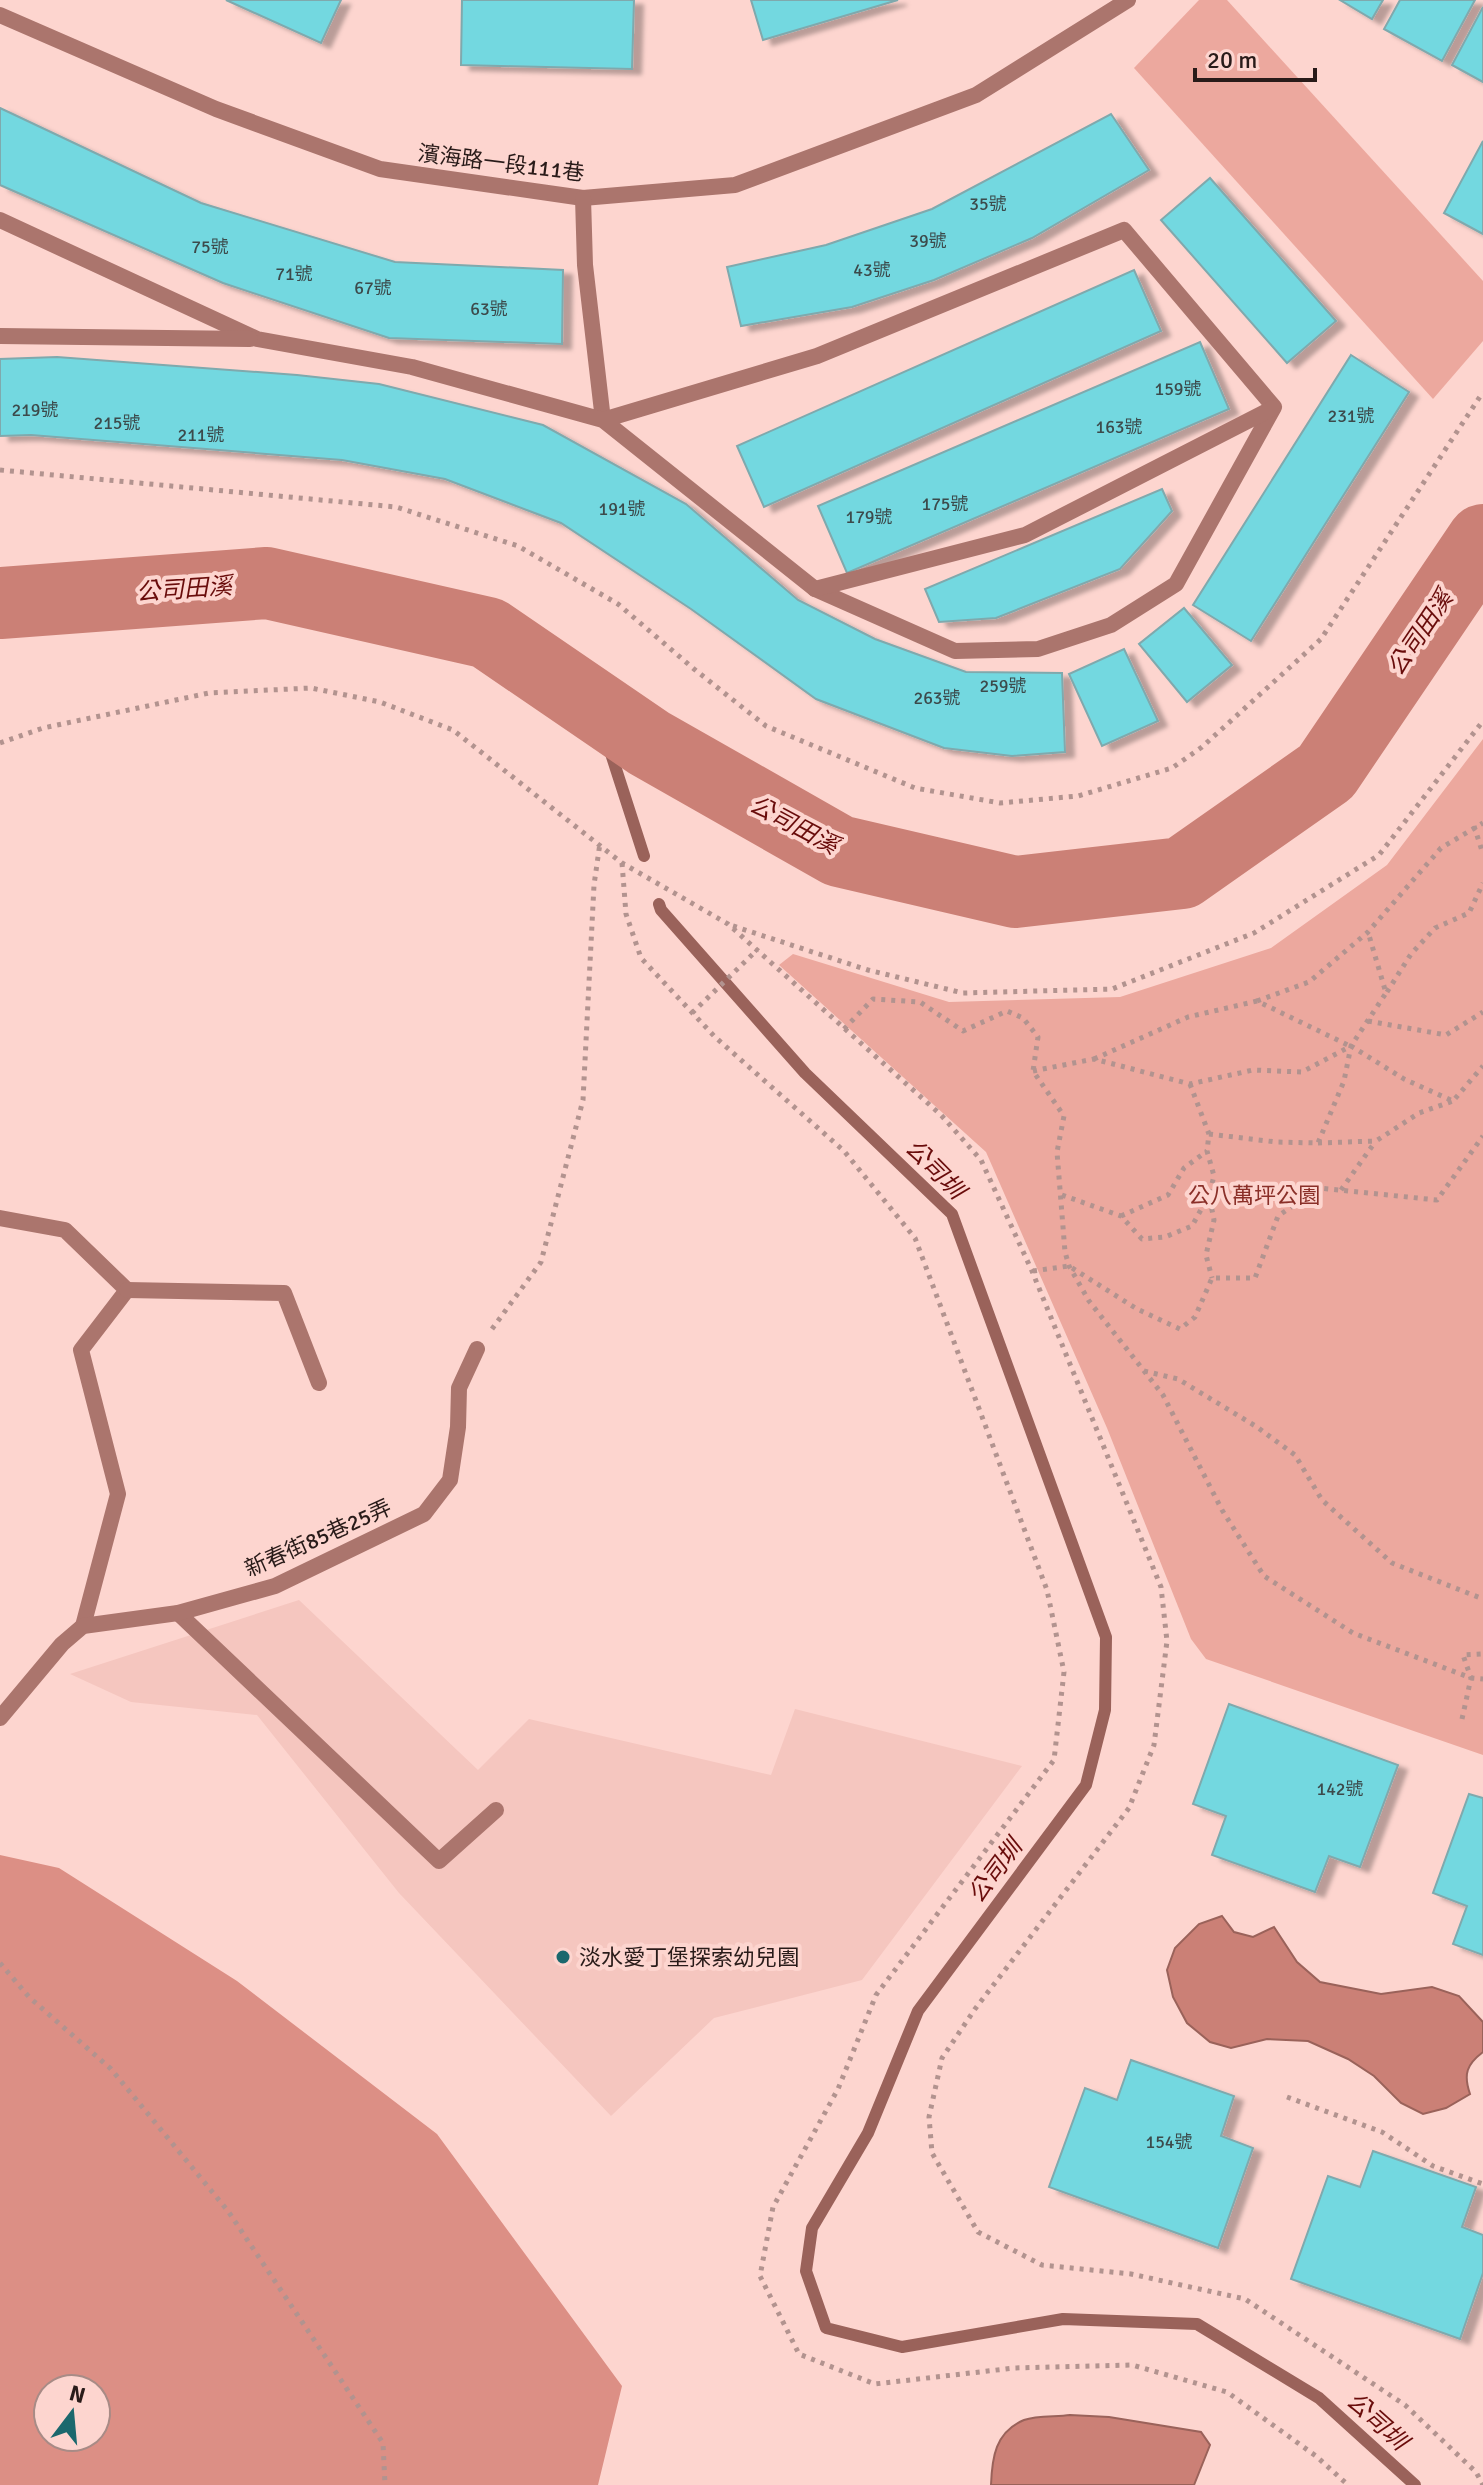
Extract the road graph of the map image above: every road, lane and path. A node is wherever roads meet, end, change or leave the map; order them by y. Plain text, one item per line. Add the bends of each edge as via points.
1 (1128, 0) edge
2 (0, 15) edge
3 (583, 198) junction
4 (0, 220) edge
5 (0, 336) edge
6 (257, 339) junction
7 (1274, 407) junction
8 (603, 420) junction
9 (815, 589) junction
10 (1483, 721) edge
11 (0, 743) edge
12 (1483, 823) edge
13 (1474, 826) junction
14 (600, 843) junction
15 (1483, 854) edge
16 (622, 863) junction
17 (1483, 883) edge
18 (728, 924) junction
19 (1368, 932) junction
20 (757, 950) junction
21 (1386, 993) junction
22 (1257, 1001) junction
23 (1483, 1012) edge
24 (692, 1013) junction
25 (1368, 1021) junction
26 (844, 1029) junction
27 (1351, 1046) junction
28 (1094, 1059) junction
29 (1483, 1066) edge
30 (1033, 1071) junction
31 (1190, 1084) junction
32 (1453, 1101) junction
33 (1209, 1134) junction
34 (1483, 1136) edge
35 (1376, 1141) junction
36 (1318, 1143) junction
37 (1207, 1151) junction
38 (1341, 1190) junction
39 (1062, 1195) junction
40 (1209, 1195) junction
41 (1121, 1216) junction
42 (0, 1218) edge
43 (1069, 1266) junction
44 (1032, 1271) junction
45 (1212, 1278) junction
46 (127, 1290) junction
47 (477, 1349) joint
48 (1143, 1371) junction
49 (319, 1383) dead end
50 (1483, 1599) edge
51 (178, 1613) junction
52 (83, 1626) junction
53 (1483, 1654) edge
54 (1471, 1678) junction
55 (1483, 1679) edge
56 (0, 1718) edge
57 (1462, 1719) dead end
58 (496, 1810) dead end
59 (0, 1963) edge
60 (1287, 2097) dead end
61 (1483, 2184) edge
62 (385, 2485) edge
63 (1348, 2485) edge
64 (1483, 2485) edge

1 - 3 street, 濱海路一段111巷 via 976,95 735,185
2 - 3 street, 濱海路一段111巷 via 216,109 380,169
3 - 8 street via 585,265
4 - 6 street
5 - 6 street
6 - 8 street via 412,367
7 - 8 street via 1124,230 817,356
7 - 9 street via 1025,535
7 - 9 street via 1176,584 1111,625 1038,649 955,651
8 - 9 street
10 - 18 path via 1379,855 1254,933 1112,989 963,993 868,970
11 - 14 path via 43,728 209,693 311,688 380,702 453,730
12 - 13 path
13 - 15 path
13 - 19 path via 1441,848
14 - 16 path
14 - 47 path via 583,1100 541,1262
16 - 18 path
16 - 24 path via 626,914 641,958
17 - 21 path via 1469,913 1435,928
18 - 20 path
19 - 21 path
19 - 22 path via 1309,982
20 - 24 path
20 - 26 path
21 - 25 path
22 - 27 path
22 - 28 path via 1188,1017
23 - 25 path via 1446,1035
24 - 63 path via 844,1151 915,1238 1047,1590 1064,1672 1054,1760 876,1995 838,2089 773,2207 760,2276 799,2354 875,2384 1014,2368 1132,2365 1227,2392
25 - 27 path
26 - 30 path via 873,999 920,1002 963,1031 1007,1011 1023,1018 1038,1037
26 - 44 path via 941,1115 981,1160
27 - 31 path via 1302,1072 1253,1070
27 - 32 path
27 - 36 path via 1344,1081
28 - 30 path
28 - 31 path
29 - 32 path
30 - 39 path via 1064,1116 1057,1152
31 - 33 path
32 - 35 path via 1419,1113
33 - 36 path
33 - 37 path
34 - 38 path via 1437,1200
35 - 36 path
35 - 38 path
37 - 40 path via 1214,1176
37 - 41 path via 1184,1168 1168,1195
38 - 45 path via 1319,1188 1278,1216 1255,1278
39 - 41 path
39 - 43 path
40 - 41 path via 1192,1226 1165,1237 1142,1239
40 - 45 path via 1214,1220 1206,1255
42 - 46 street via 65,1230
43 - 44 path
43 - 45 path via 1180,1329 1195,1317
43 - 48 path
44 - 64 path via 1161,1587 1167,1641 1154,1745 1129,1808 942,2058 929,2117 932,2153 978,2232 1042,2265 1131,2274 1245,2299 1405,2405 1476,2472
46 - 49 street via 284,1293
46 - 52 street via 81,1350 118,1494
47 - 51 street, 新春街85巷25弄 via 459,1388 450,1480 424,1514 275,1586
48 - 50 path via 1178,1379 1295,1455 1322,1500 1392,1563
48 - 54 path via 1163,1395 1222,1510 1264,1576 1353,1633
51 - 52 street, 新春街85巷25弄
51 - 58 street via 439,1861
52 - 56 street
53 - 54 path via 1463,1655
54 - 55 path
54 - 57 path
59 - 62 path via 29,1997 111,2069 228,2211 383,2443
60 - 61 path via 1382,2132 1433,2166

